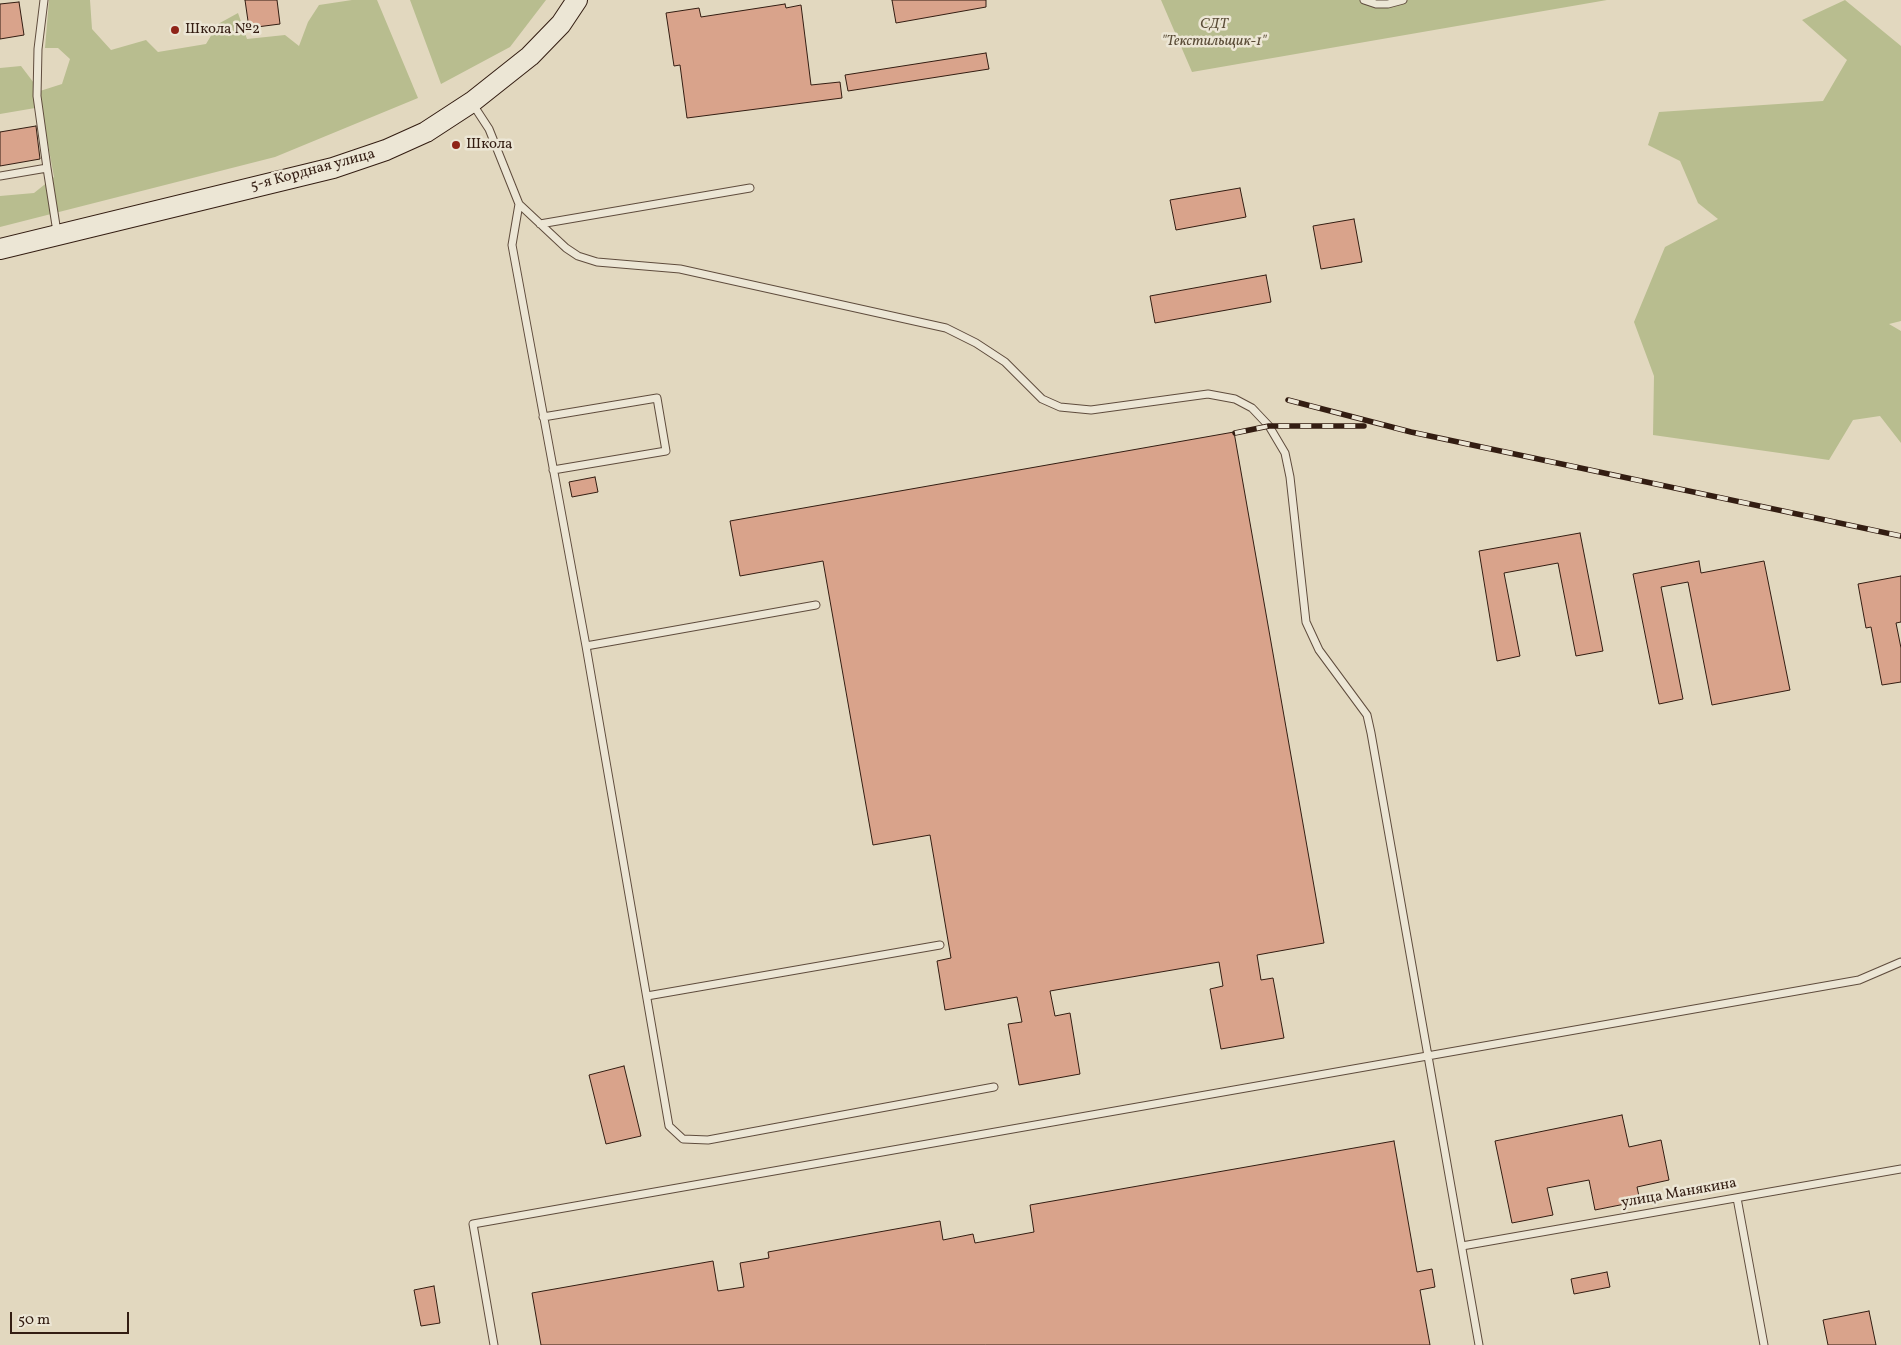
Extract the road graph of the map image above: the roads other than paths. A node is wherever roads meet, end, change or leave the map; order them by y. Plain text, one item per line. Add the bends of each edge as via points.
1 (44, 0) edge
2 (578, 0) edge
3 (1364, 0) edge
4 (1403, 0) edge
5 (472, 102) junction
6 (47, 168) junction
7 (0, 176) edge
8 (750, 188) dead end
9 (519, 204) junction
10 (540, 224) junction
11 (58, 235) junction
12 (0, 249) edge
13 (543, 417) junction
14 (553, 470) junction
15 (816, 605) dead end
16 (586, 646) junction
17 (940, 945) dead end
18 (1901, 962) edge
19 (647, 996) junction
20 (1428, 1056) junction
21 (994, 1087) dead end
22 (1901, 1169) edge
23 (1737, 1198) junction
24 (1462, 1246) junction
25 (494, 1345) edge
26 (1479, 1345) edge
27 (1764, 1345) edge

1 - 6 lane via 37,96
2 - 5 main road, 5-я Кордная улица via 562,24 530,56
3 - 4 lane via 1376,4
5 - 9 lane via 488,129
5 - 11 main road, 5-я Кордная улица via 426,132 333,168
6 - 7 lane
6 - 11 lane
8 - 10 lane
9 - 10 lane
9 - 13 lane via 512,245
10 - 20 lane via 578,256 598,262 680,269 946,328 1005,362 1042,399 1060,407 1091,410 1208,394 1235,398 1252,408 1269,426 1285,453 1306,622 1319,650 1366,715 1371,732
11 - 12 main road, 5-я Кордная улица
13 - 14 lane
13 - 14 lane via 657,398 666,451
14 - 16 lane
15 - 16 lane
16 - 19 lane
17 - 19 lane
18 - 20 lane via 1859,980
19 - 21 lane via 669,1126 683,1139 708,1140
20 - 24 lane
20 - 25 lane via 473,1224
22 - 23 lane, улица Манякина
23 - 24 lane, улица Манякина
23 - 27 lane
24 - 26 lane

